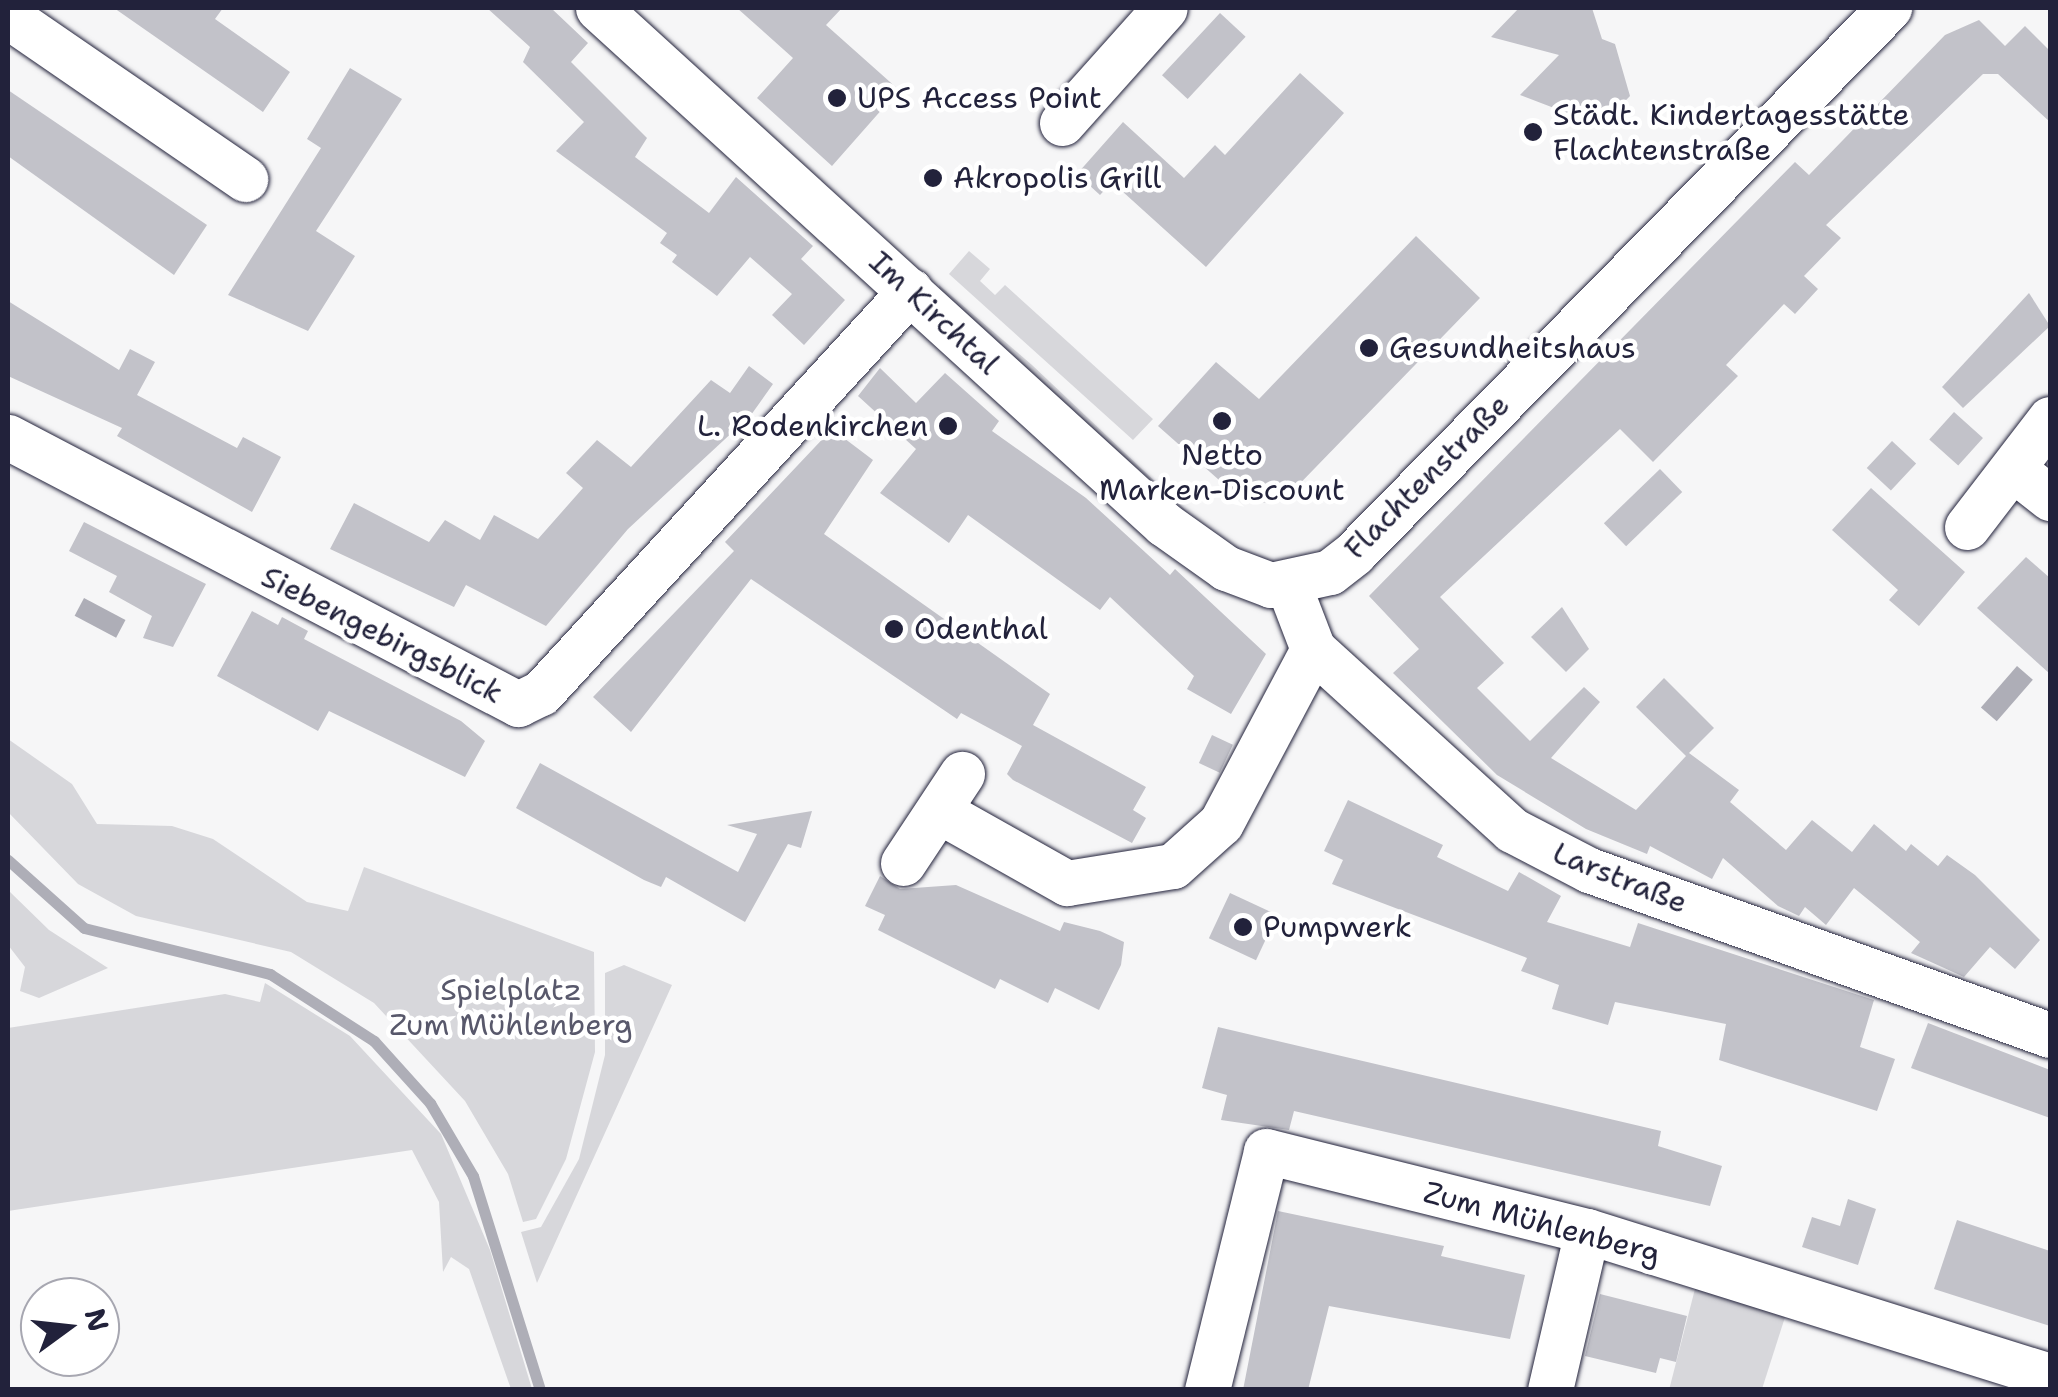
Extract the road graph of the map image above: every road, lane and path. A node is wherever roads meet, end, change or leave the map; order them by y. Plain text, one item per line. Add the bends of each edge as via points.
1 (598, 8) edge
2 (1165, 8) edge
3 (1890, 8) edge
4 (8, 16) edge
5 (1062, 123) dead end
6 (245, 179) dead end
7 (910, 291) junction
8 (2050, 419) edge
9 (8, 437) edge
10 (2034, 485) edge
11 (1967, 527) dead end
12 (1288, 584) junction
13 (1313, 649) junction
14 (903, 863) dead end
15 (2050, 1035) edge
16 (1587, 1232) junction
17 (2050, 1376) edge
18 (1207, 1390) edge
19 (1550, 1390) edge

1 - 7 street, Im Kirchtal
2 - 5 street
3 - 12 street, Flachtenstraße via 1354,553 1330,572
4 - 6 street
7 - 9 street, Siebengebirgsblick via 541,693 518,704
7 - 12 street, Im Kirchtal via 1164,524 1246,579
8 - 10 street
10 - 11 street
12 - 13 street, Larstraße
13 - 14 street via 1221,823 1173,866 1067,883 951,793
13 - 15 street, Larstraße via 1478,804 1551,852
16 - 17 street, Zum Mühlenberg
16 - 18 street, Zum Mühlenberg via 1266,1151
16 - 19 street

